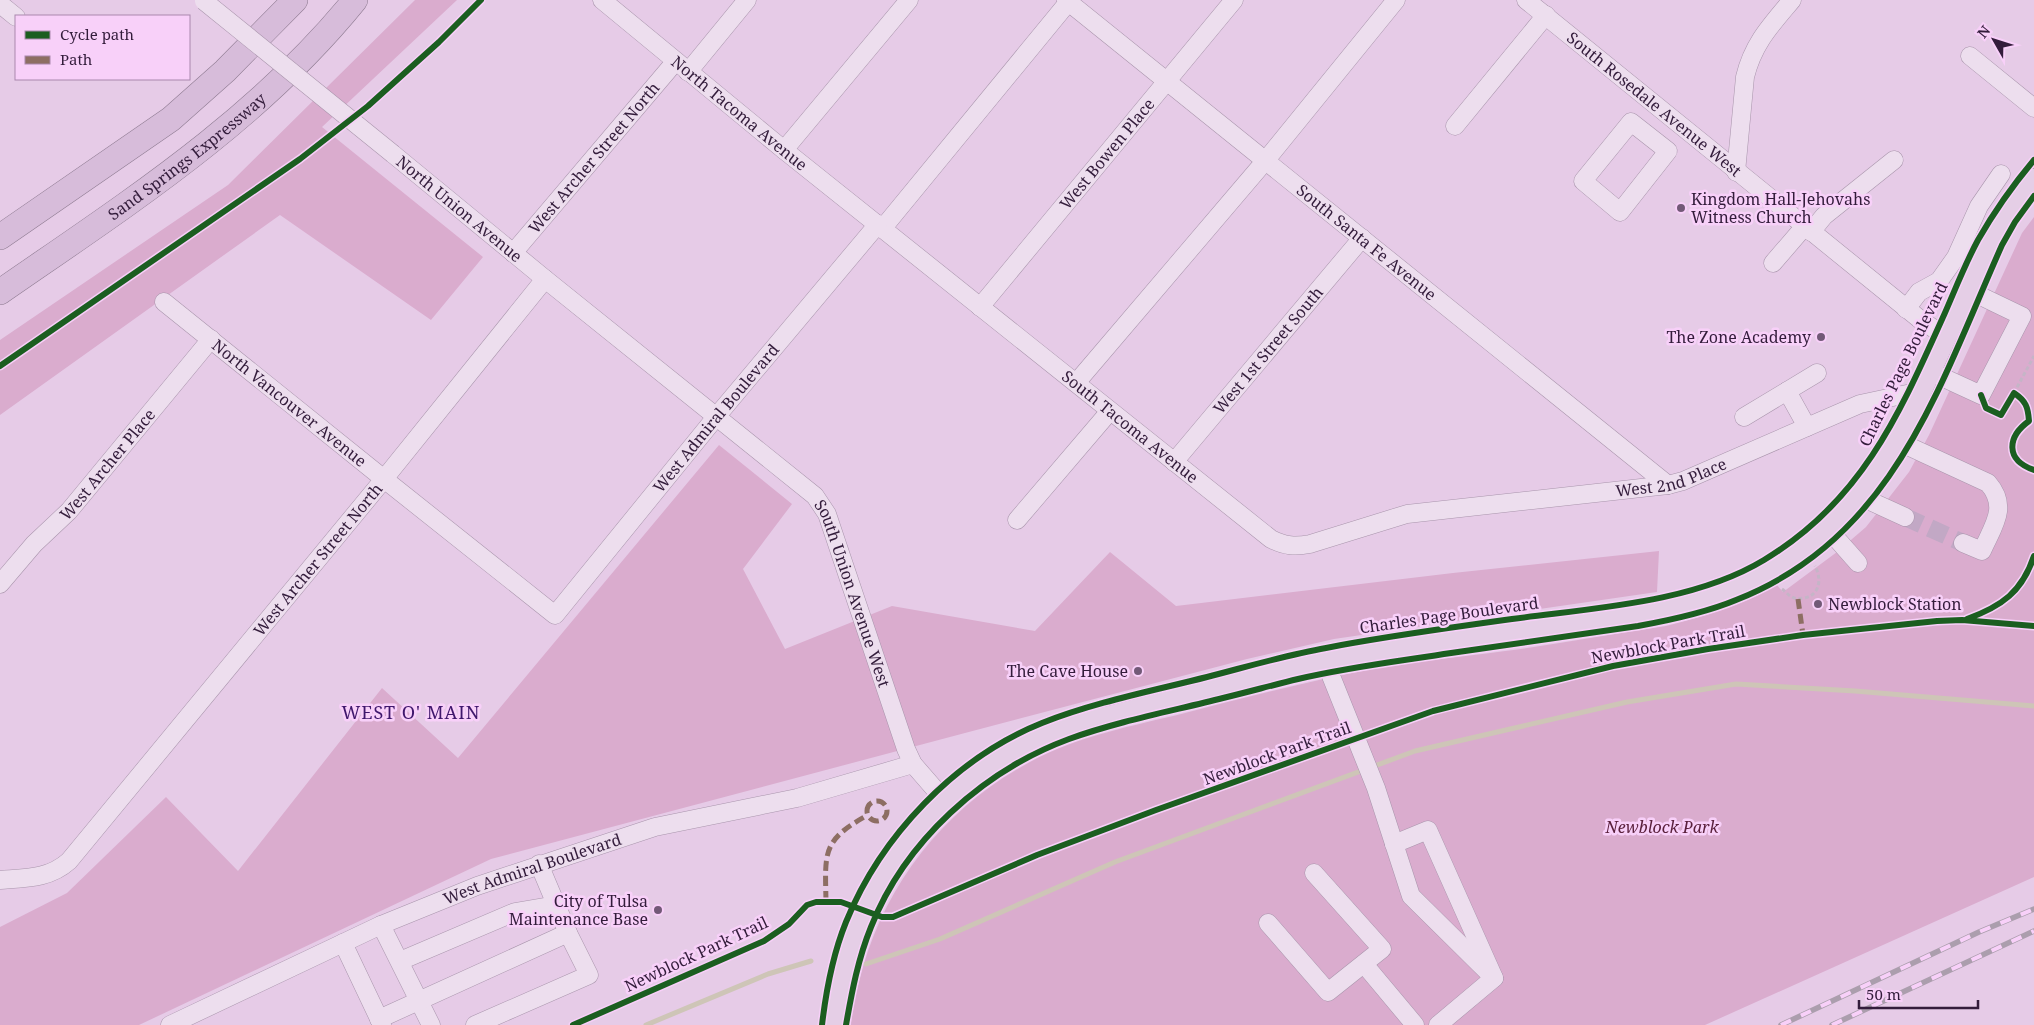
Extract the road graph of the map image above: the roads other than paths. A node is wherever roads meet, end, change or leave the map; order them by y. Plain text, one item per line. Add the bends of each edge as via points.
1 (203, 0) edge
2 (295, 0) edge
3 (355, 0) edge
4 (602, 0) edge
5 (747, 0) edge
6 (909, 0) edge
7 (1234, 0) edge
8 (1396, 0) edge
9 (1526, 0) edge
10 (1792, 0) edge
11 (1068, 1) edge
12 (0, 4) edge
13 (1546, 15) junction
14 (15, 16) edge
15 (1970, 56) dead end
16 (681, 67) junction
17 (1167, 80) junction
18 (2034, 108) edge
19 (1671, 118) junction
20 (1455, 126) dead end
21 (1653, 139) junction
22 (784, 150) junction
23 (1266, 160) junction
24 (1894, 160) dead end
25 (1736, 172) junction
26 (2001, 174) dead end
27 (2034, 178) edge
28 (1979, 206) junction
29 (2003, 220) junction
30 (880, 226) junction
31 (1808, 229) junction
32 (0, 236) edge
33 (1362, 238) junction
34 (513, 253) junction
35 (1956, 257) junction
36 (1773, 263) dead end
37 (1977, 270) junction
38 (545, 279) junction
39 (1968, 290) junction
40 (0, 292) edge
41 (164, 302) dead end
42 (980, 307) junction
43 (1906, 309) junction
44 (1947, 337) junction
45 (211, 340) junction
46 (1817, 372) dead end
47 (1931, 372) junction
48 (1076, 383) junction
49 (1788, 390) junction
50 (1921, 391) junction
51 (1110, 411) junction
52 (716, 417) junction
53 (1744, 417) dead end
54 (1807, 427) junction
55 (1897, 441) junction
56 (1174, 462) junction
57 (384, 480) junction
58 (1668, 485) junction
59 (1859, 496) junction
60 (1407, 514) joint
61 (1905, 517) tunnel mouth
62 (1017, 520) dead end
63 (1828, 529) junction
64 (1963, 543) tunnel mouth
65 (1858, 563) dead end
66 (0, 584) edge
67 (555, 615) joint
68 (1325, 661) junction
69 (914, 764) junction
70 (946, 802) junction
71 (1394, 844) junction
72 (539, 864) junction
73 (1314, 873) dead end
74 (0, 880) edge
75 (556, 905) junction
76 (1268, 923) dead end
77 (381, 925) junction
78 (568, 933) junction
79 (343, 943) junction
80 (400, 961) junction
81 (1364, 964) junction
82 (1494, 978) junction
83 (420, 1001) junction
84 (198, 1019) edge
85 (381, 1022) edge
86 (170, 1025) edge
87 (431, 1025) edge
88 (475, 1025) edge
89 (834, 1025) edge
90 (1415, 1025) edge
91 (1438, 1025) edge

1 - 34 street, North Union Avenue, bridge
2 - 32 highway via 225,71 171,119
3 - 40 highway, Sand Springs Expressway via 318,43 230,127 140,195
4 - 16 street, North Tacoma Avenue
5 - 16 street, West Archer Street North
6 - 22 street
7 - 17 street, West Bowen Place
8 - 23 street
9 - 13 street, South Rosedale Avenue West
10 - 25 street via 1758,42 1748,63
11 - 17 street, South Santa Fe Avenue
11 - 30 street, West Admiral Boulevard
12 - 14 street
13 - 19 street, South Rosedale Avenue West
13 - 20 street
15 - 18 street
16 - 22 street, North Tacoma Avenue
16 - 34 street, West Archer Street North
17 - 23 street, South Santa Fe Avenue
17 - 42 street, West Bowen Place
19 - 21 street
19 - 25 street, South Rosedale Avenue West
21 - 21 street via 1631,122 1583,181 1620,212 1668,151
22 - 30 street, North Tacoma Avenue
23 - 33 street, South Santa Fe Avenue
23 - 48 street
24 - 31 street
25 - 31 street, South Rosedale Avenue West
26 - 28 street
27 - 29 main road, Charles Page Boulevard
28 - 29 street
28 - 35 street
29 - 37 main road, Charles Page Boulevard
30 - 42 street, South Tacoma Avenue
30 - 52 street, West Admiral Boulevard
31 - 36 street
31 - 43 street, South Rosedale Avenue West
33 - 56 street, West 1st Street South
33 - 58 street, South Santa Fe Avenue
34 - 38 street, North Union Avenue
35 - 37 street
35 - 43 street via 1939,281 1918,292
37 - 39 main road, Charles Page Boulevard
38 - 52 street, North Union Avenue
38 - 57 street, West Archer Street North
39 - 44 main road, Charles Page Boulevard
39 - 47 street via 2022,316 1981,395
41 - 45 street, North Vancouver Avenue
42 - 48 street, South Tacoma Avenue
43 - 44 street, South Rosedale Avenue West
44 - 47 main road, Charles Page Boulevard
45 - 57 street, North Vancouver Avenue
45 - 66 street, West Archer Place via 69,511 34,544
46 - 49 street
47 - 50 main road, Charles Page Boulevard
48 - 51 street, South Tacoma Avenue
49 - 53 street
49 - 54 street
50 - 54 street, West 2nd Place via 1860,404
50 - 55 main road, Charles Page Boulevard
51 - 56 street, South Tacoma Avenue
51 - 62 street
52 - 67 street, West Admiral Boulevard
52 - 69 street, South Union Avenue West via 811,491 827,514 906,749
54 - 58 street, West 2nd Place
55 - 59 main road, Charles Page Boulevard via 1878,473
55 - 64 street via 1988,484 1995,492 1999,501 1998,514 1982,551
56 - 60 street, South Tacoma Avenue via 1271,539 1288,546 1310,544
57 - 67 street, North Vancouver Avenue
57 - 74 street, West Archer Street North via 69,861 41,877
58 - 60 street, West 2nd Place
59 - 61 street
59 - 63 main road, Charles Page Boulevard
63 - 65 street
63 - 68 main road, Charles Page Boulevard via 1787,561 1747,583 1673,609
68 - 70 main road, Charles Page Boulevard via 1049,734 992,766
68 - 71 street via 1376,788
69 - 70 street, South Union Avenue West
69 - 72 street, West Admiral Boulevard via 797,798 655,827
70 - 89 main road, Charles Page Boulevard via 902,848 874,890 849,952
71 - 82 street via 1411,896
71 - 82 street via 1428,830
72 - 75 street
72 - 77 street, West Admiral Boulevard
73 - 81 street via 1382,949
75 - 78 street
75 - 80 street via 515,912
76 - 81 street via 1328,992
77 - 79 street, West Admiral Boulevard
77 - 80 street
78 - 83 street
78 - 88 street via 589,975
79 - 84 street, West Admiral Boulevard
79 - 85 street
80 - 83 street
81 - 90 street
82 - 91 street
83 - 85 street
83 - 87 street
84 - 86 street, West Admiral Boulevard

